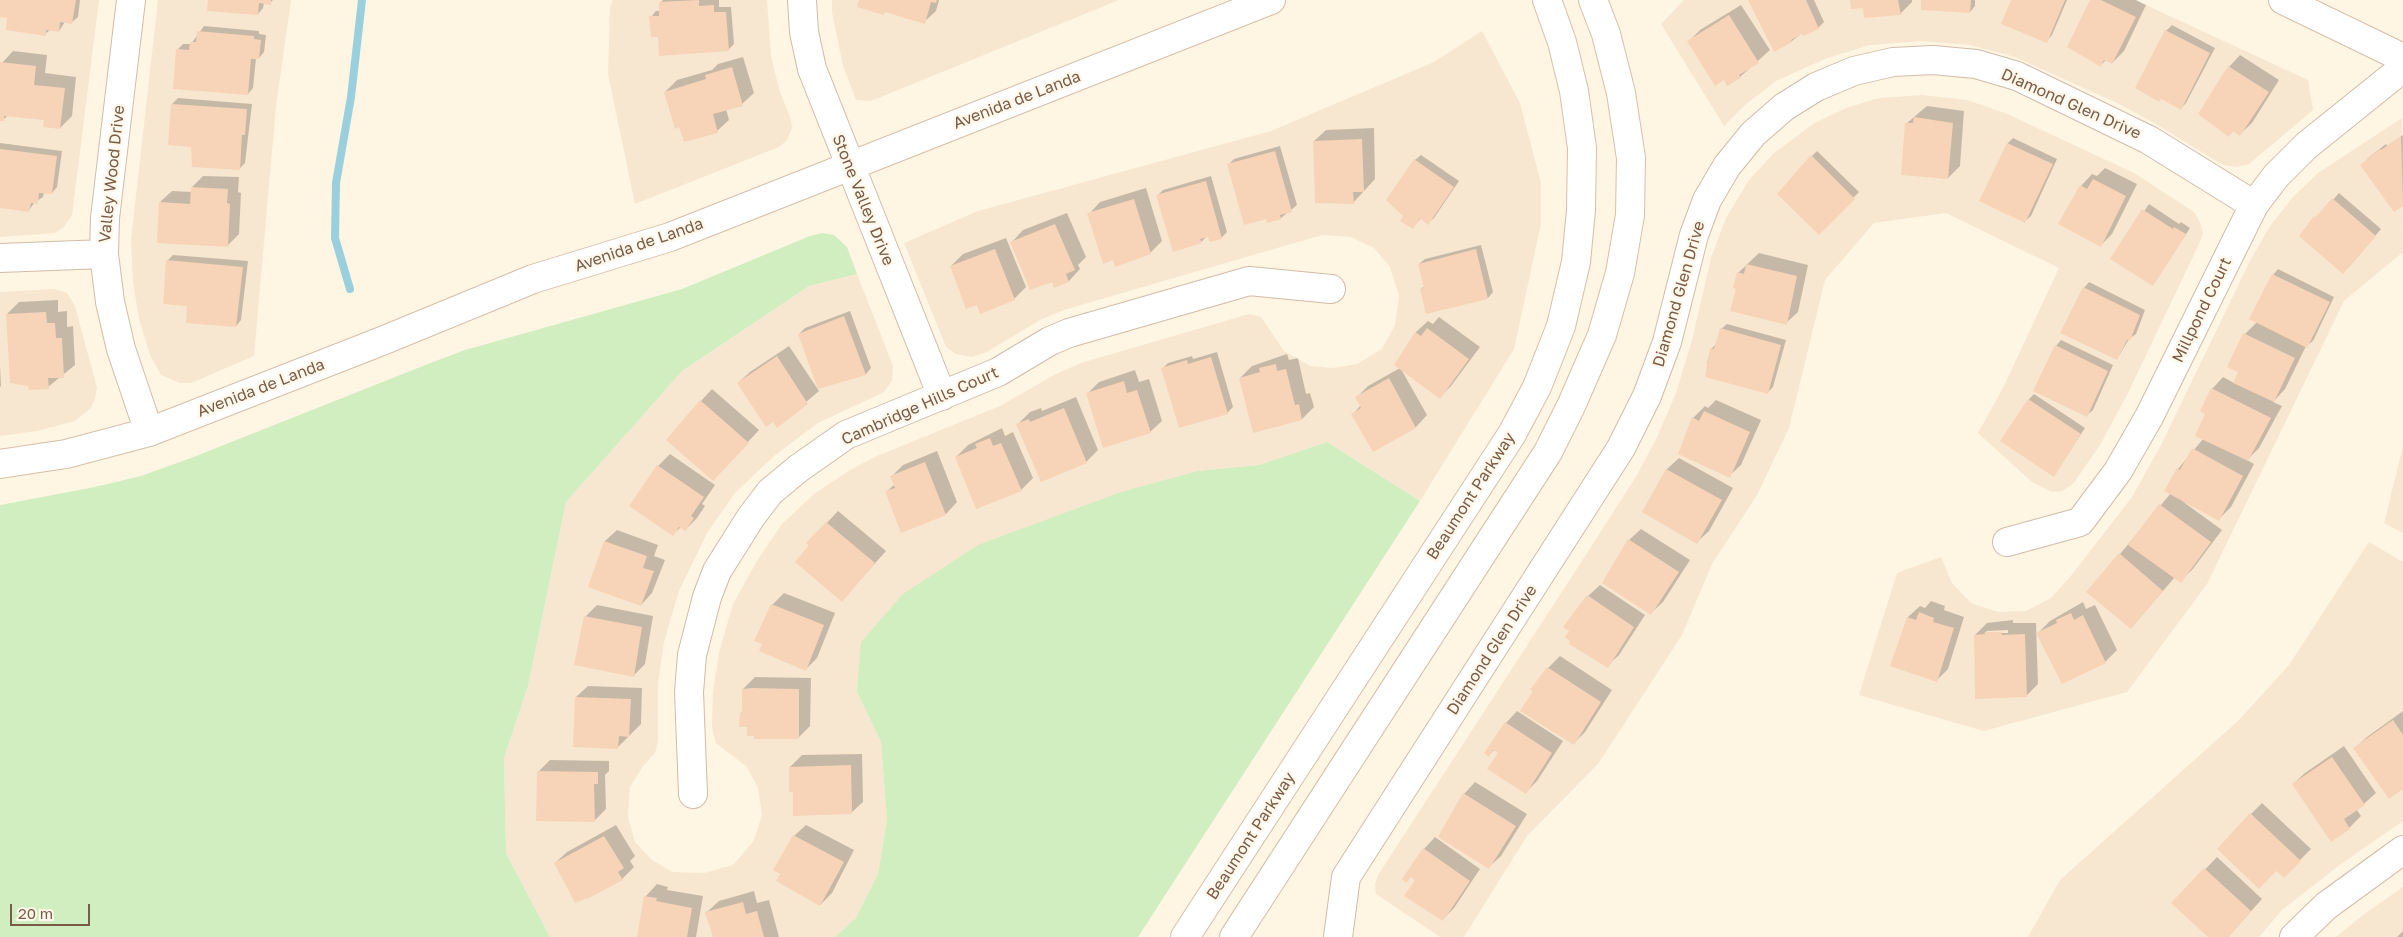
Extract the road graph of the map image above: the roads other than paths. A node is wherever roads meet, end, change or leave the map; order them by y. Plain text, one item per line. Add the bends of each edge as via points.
1 (131, 0) edge
2 (802, 0) edge
3 (1271, 0) edge
4 (1547, 0) edge
5 (1593, 0) edge
6 (2283, 0) edge
7 (2403, 58) edge
8 (2403, 68) edge
9 (849, 165) junction
10 (2254, 205) junction
11 (104, 254) junction
12 (0, 258) edge
13 (1331, 289) dead end
14 (942, 396) junction
15 (149, 432) junction
16 (0, 464) edge
17 (2007, 542) dead end
18 (693, 794) dead end
19 (2403, 850) edge
20 (1185, 937) edge
21 (1234, 937) edge
22 (1338, 937) edge
23 (2294, 937) edge

1 - 11 street, Valley Wood Drive via 105,218
2 - 9 street, Stone Valley Drive via 804,32 812,69
3 - 9 street, Avenida de Landa
4 - 20 street, Beaumont Parkway via 1574,91 1582,148 1576,262 1561,326 1537,387 1512,434
5 - 21 street via 1606,34 1621,93 1631,158 1630,215 1620,273 1602,335 1572,406 1548,452
6 - 7 street
8 - 10 street, Millpond Court via 2306,146 2276,176
9 - 14 street, Stone Valley Drive
9 - 15 street, Avenida de Landa via 670,238 533,279
10 - 17 street, Millpond Court via 2149,417 2118,471 2080,522
10 - 22 street, Diamond Glen Drive via 2149,140 2017,76 1976,64 1933,60 1893,62 1854,71 1816,87 1784,107 1753,134 1727,166 1708,200 1694,235 1667,342 1647,396 1621,448 1346,878
11 - 12 street
11 - 15 street, Valley Wood Drive via 110,302 121,349
13 - 14 street, Cambridge Hills Court via 1249,281 1069,332 998,372
14 - 18 street, Cambridge Hills Court via 846,436 770,492 717,571 696,636 689,692
15 - 16 street, Avenida de Landa via 66,454
19 - 23 street via 2326,906

